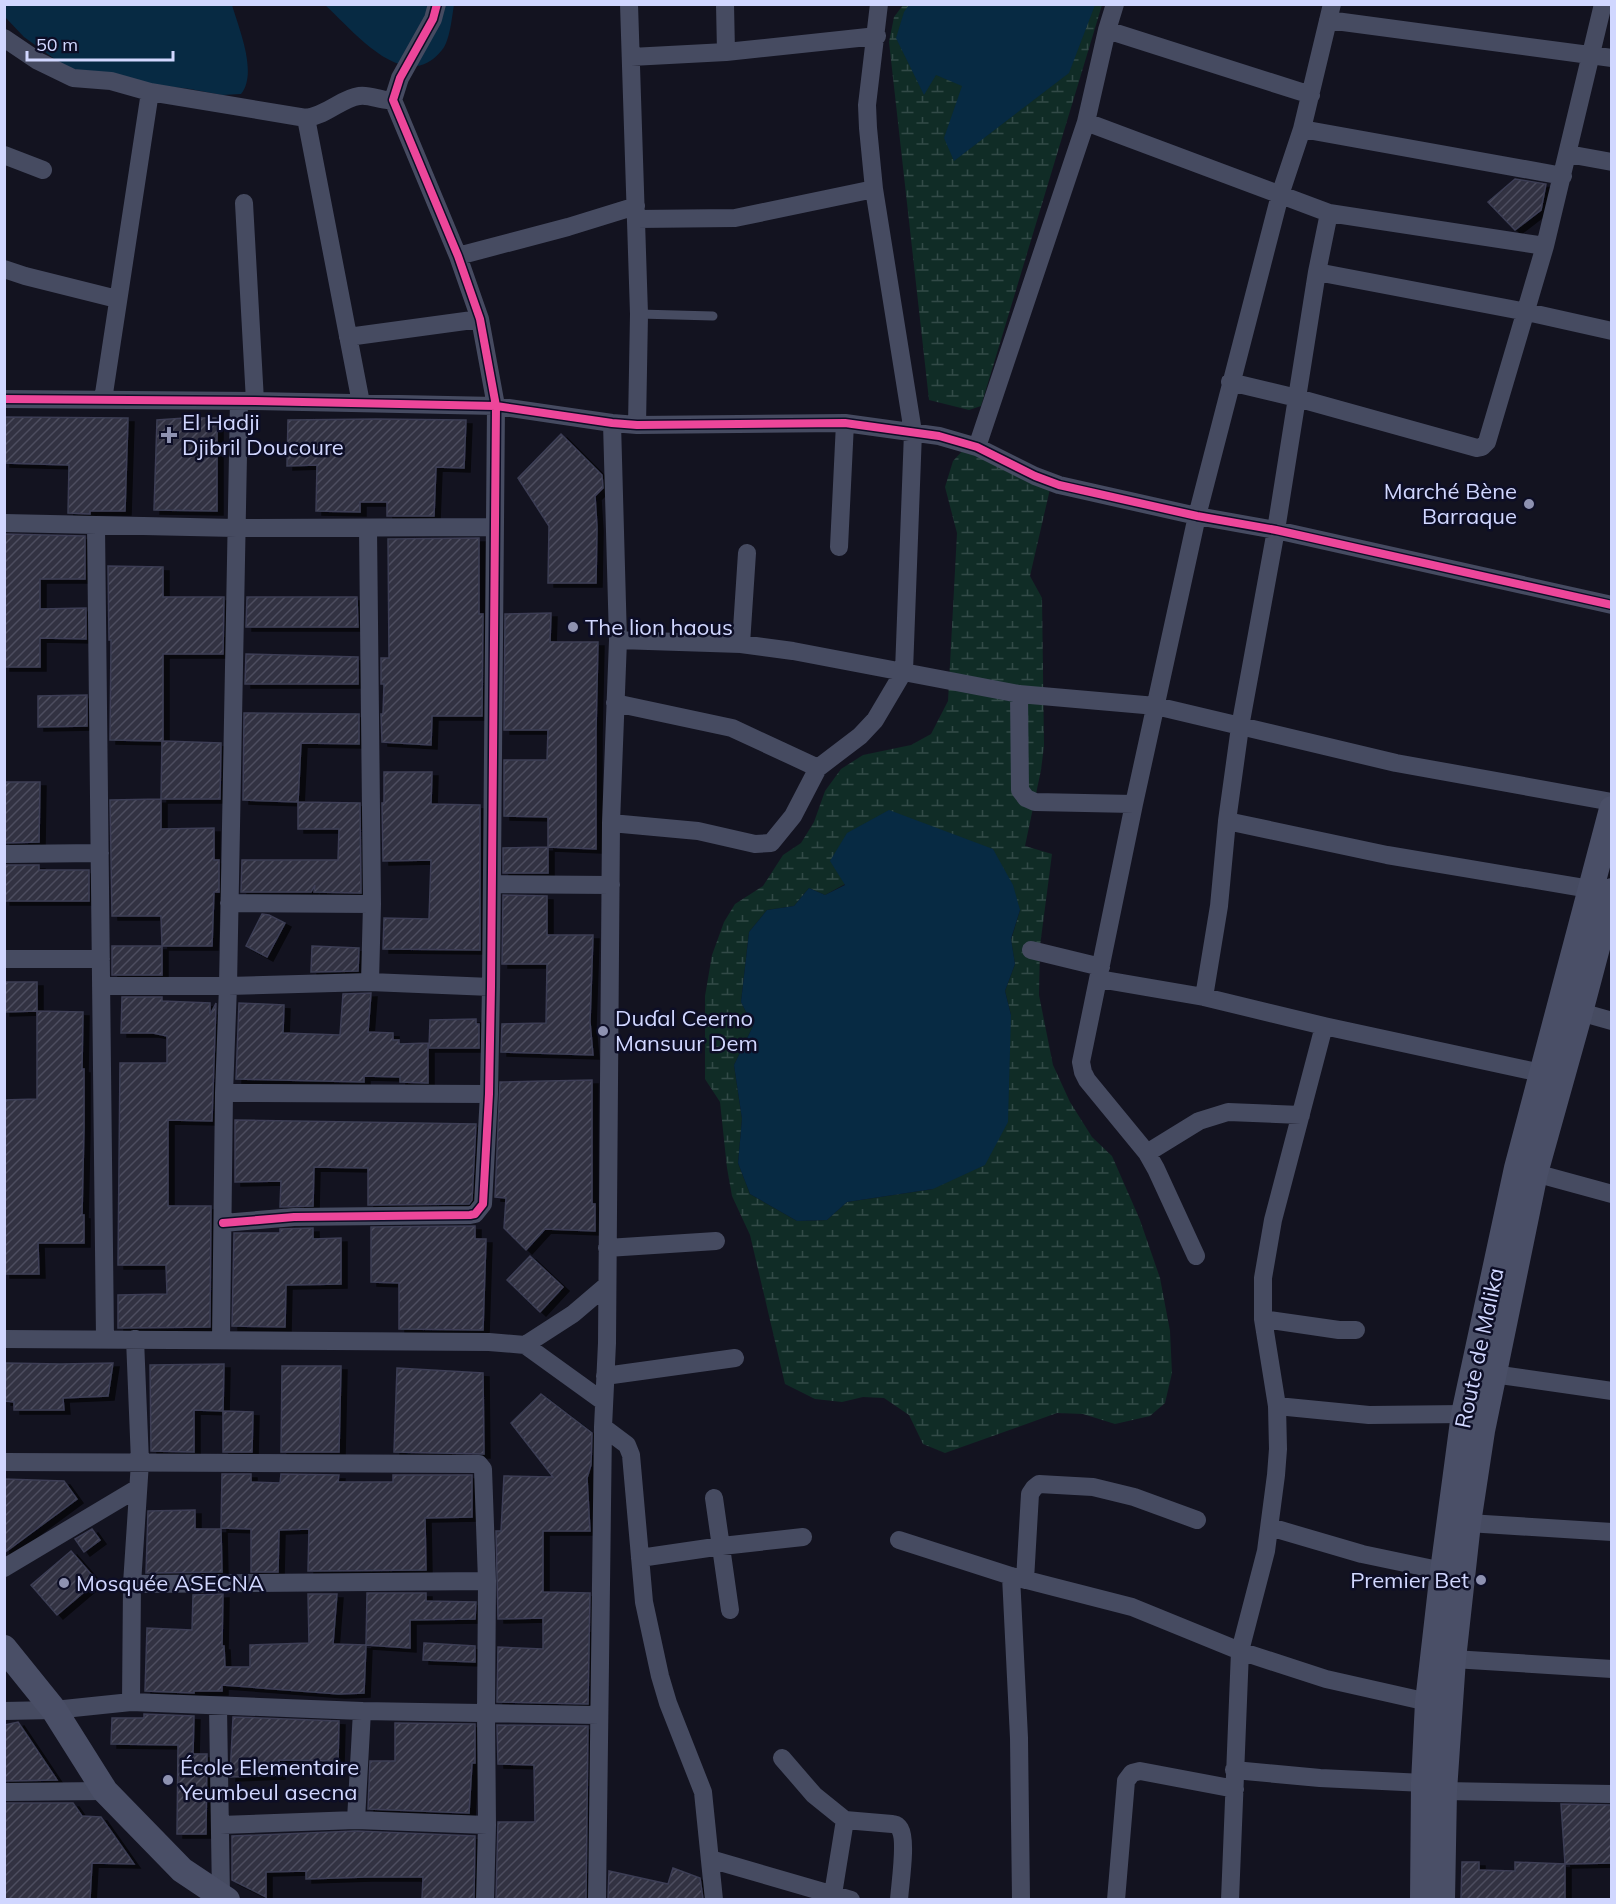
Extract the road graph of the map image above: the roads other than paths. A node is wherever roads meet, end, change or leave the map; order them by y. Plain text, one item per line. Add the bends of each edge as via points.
1 (438, 4) edge
2 (629, 4) edge
3 (725, 4) edge
4 (879, 4) edge
5 (1114, 4) edge
6 (1604, 4) edge
7 (1330, 12) edge
8 (1107, 30) junction
9 (877, 36) junction
10 (4, 38) edge
11 (726, 52) junction
12 (1592, 55) junction
13 (630, 57) junction
14 (1611, 58) edge
15 (150, 92) junction
16 (1311, 95) junction
17 (393, 100) junction
18 (306, 118) junction
19 (1086, 122) junction
20 (1302, 129) junction
21 (1568, 154) junction
22 (4, 155) edge
23 (1611, 162) edge
24 (43, 170) dead end
25 (1563, 176) junction
26 (874, 189) junction
27 (1280, 195) junction
28 (244, 203) dead end
29 (636, 213) junction
30 (1329, 213) junction
31 (1545, 246) junction
32 (458, 256) junction
33 (4, 269) edge
34 (1317, 272) junction
35 (117, 299) junction
36 (1527, 312) junction
37 (639, 314) junction
38 (713, 316) dead end
39 (480, 319) junction
40 (1611, 331) edge
41 (348, 337) junction
42 (1230, 382) junction
43 (1297, 398) junction
44 (4, 399) edge
45 (103, 400) junction
46 (247, 401) junction
47 (361, 403) junction
48 (496, 406) junction
49 (612, 423) junction
50 (845, 423) junction
51 (637, 425) junction
52 (913, 432) junction
53 (977, 447) junction
54 (1197, 516) junction
55 (4, 523) edge
56 (96, 526) junction
57 (495, 527) junction
58 (236, 528) junction
59 (368, 528) junction
60 (1276, 531) junction
61 (839, 547) dead end
62 (747, 553) dead end
63 (1611, 605) edge
64 (618, 640) junction
65 (741, 644) junction
66 (904, 671) junction
67 (1019, 694) junction
68 (615, 703) junction
69 (1156, 706) junction
70 (1240, 727) junction
71 (818, 768) junction
72 (1611, 802) edge
73 (1134, 804) junction
74 (1611, 809) edge
75 (1227, 820) junction
76 (611, 823) junction
77 (100, 853) junction
78 (4, 854) edge
79 (492, 884) junction
80 (611, 885) junction
81 (1601, 890) edge
82 (229, 903) junction
83 (372, 904) junction
84 (1031, 950) dead end
85 (4, 959) edge
86 (100, 959) junction
87 (1100, 973) junction
88 (370, 982) junction
89 (101, 986) junction
90 (228, 986) junction
91 (491, 987) junction
92 (1204, 996) junction
93 (1580, 1012) junction
94 (1611, 1020) edge
95 (1324, 1026) junction
96 (1541, 1073) junction
97 (224, 1093) junction
98 (489, 1094) junction
99 (1300, 1114) junction
100 (1147, 1153) junction
101 (1535, 1173) junction
102 (1611, 1194) edge
103 (223, 1222) junction
104 (716, 1241) dead end
105 (608, 1248) junction
106 (1196, 1256) dead end
107 (607, 1285) junction
108 (1263, 1319) junction
109 (1356, 1330) dead end
110 (4, 1339) edge
111 (105, 1339) junction
112 (135, 1339) junction
113 (221, 1340) junction
114 (525, 1345) junction
115 (735, 1358) dead end
116 (1493, 1374) junction
117 (605, 1376) junction
118 (1611, 1391) edge
119 (604, 1402) junction
120 (1277, 1406) junction
121 (1464, 1414) junction
122 (603, 1427) junction
123 (4, 1462) edge
124 (140, 1462) junction
125 (138, 1488) junction
126 (714, 1498) dead end
127 (1197, 1520) dead end
128 (1468, 1523) junction
129 (1270, 1527) junction
130 (1611, 1532) edge
131 (803, 1537) dead end
132 (899, 1540) dead end
133 (722, 1546) junction
134 (640, 1558) junction
135 (4, 1569) edge
136 (1443, 1571) junction
137 (1018, 1578) junction
138 (487, 1581) junction
139 (132, 1584) junction
140 (730, 1610) dead end
141 (4, 1648) edge
142 (1240, 1651) junction
143 (1453, 1659) junction
144 (1611, 1668) edge
145 (131, 1702) junction
146 (1428, 1702) junction
147 (218, 1707) junction
148 (54, 1710) junction
149 (4, 1711) edge
150 (362, 1711) junction
151 (486, 1713) junction
152 (599, 1715) junction
153 (782, 1758) dead end
154 (1235, 1780) junction
155 (1434, 1787) junction
156 (105, 1791) junction
157 (4, 1792) edge
158 (1611, 1794) edge
159 (356, 1820) junction
160 (845, 1820) junction
161 (220, 1825) junction
162 (487, 1825) junction
163 (710, 1859) junction
164 (842, 1897) edge
165 (222, 1898) edge
166 (485, 1899) edge
167 (597, 1899) edge
168 (714, 1899) edge
169 (898, 1899) edge
170 (1021, 1899) edge
171 (1116, 1899) edge
172 (1230, 1899) edge
173 (1423, 1899) edge
174 (1442, 1899) edge

1 - 17 street
2 - 13 street
3 - 11 street
4 - 9 street
5 - 8 street
6 - 12 street
7 - 12 street
7 - 16 street
8 - 16 street
8 - 19 street
9 - 11 street
9 - 26 street via 867,105
10 - 15 street via 73,78 111,81
11 - 13 street
12 - 14 street
12 - 21 street
13 - 29 street
15 - 18 street
15 - 35 street
16 - 20 street
17 - 18 street via 359,96 317,117
17 - 32 street
18 - 41 street
19 - 27 street
19 - 53 street
20 - 25 street
20 - 27 street
21 - 23 street
21 - 25 street
22 - 24 street
25 - 31 street
26 - 29 street via 735,218
26 - 52 street
27 - 30 street
27 - 42 street
28 - 46 street
29 - 32 street
29 - 37 street
30 - 31 street
30 - 34 street
31 - 36 street
32 - 39 street
33 - 35 street
34 - 36 street
34 - 43 street
35 - 45 street
36 - 40 street
36 - 43 street via 1487,442 1482,447
37 - 38 lane
37 - 51 street
39 - 41 street
39 - 48 street
41 - 47 street
42 - 43 street
42 - 54 street
43 - 60 street
44 - 45 street
45 - 46 street
46 - 47 street
46 - 58 street
47 - 48 street
48 - 49 street
48 - 57 street
49 - 51 street
49 - 64 street
50 - 51 street
50 - 52 street
50 - 61 street
52 - 53 street
52 - 66 street
53 - 54 street via 1053,483
54 - 60 street
54 - 69 street
55 - 56 street
56 - 58 street
56 - 77 street
57 - 59 street
57 - 79 street
58 - 59 street
58 - 82 street
59 - 83 street
60 - 63 street
60 - 70 street
62 - 65 street
64 - 65 street
64 - 68 street
65 - 66 street
66 - 67 street
66 - 71 street via 875,720
67 - 69 street
67 - 73 street via 1020,790 1026,798 1035,802
68 - 71 street via 732,728
68 - 76 street
69 - 70 street
69 - 73 street
70 - 72 street via 1396,763
70 - 75 street
71 - 76 street via 793,816 771,843
73 - 87 street
74 - 81 main road, Route de Malika
75 - 81 street via 1387,855
75 - 92 street via 1219,906
76 - 80 street
77 - 78 street
77 - 86 street
79 - 80 street
79 - 91 street
80 - 105 street
81 - 93 main road, Route de Malika
81 - 96 main road, Route de Malika
82 - 83 street
82 - 90 street
83 - 88 street
84 - 87 street
85 - 86 street
86 - 89 street
87 - 92 street
87 - 100 street via 1081,1062 1083,1072
88 - 90 street
88 - 91 street
89 - 90 street
89 - 111 street
90 - 97 street
91 - 98 street
92 - 95 street
93 - 94 street
93 - 101 main road, Route de Malika
95 - 96 street
95 - 99 street
96 - 121 main road, Route de Malika
97 - 98 street
97 - 103 street
98 - 103 street via 483,1204 475,1214
99 - 100 street via 1228,1112 1199,1121
99 - 108 street via 1273,1220 1263,1278
100 - 106 street
101 - 102 street
101 - 116 main road, Route de Malika
103 - 113 street
104 - 105 street
105 - 107 street
107 - 114 street via 573,1314
107 - 117 street
108 - 109 street
108 - 120 street
110 - 111 street
111 - 112 street
112 - 113 street
112 - 124 street
113 - 114 street
114 - 119 street
115 - 117 street
116 - 118 street
116 - 128 main road, Route de Malika
117 - 119 street
119 - 122 street
120 - 121 street via 1369,1415
120 - 129 street via 1278,1457
121 - 136 main road, Route de Malika
122 - 134 street via 627,1445 631,1455
122 - 152 street
123 - 124 street
124 - 125 street
124 - 138 street via 479,1464 483,1469
125 - 135 street
125 - 139 street
126 - 133 street
127 - 137 street via 1093,1487 1039,1484 1030,1494
128 - 130 street
128 - 143 main road, Route de Malika
129 - 136 street via 1362,1554
129 - 142 street
131 - 133 street
132 - 137 street
133 - 134 street
133 - 140 street
134 - 163 street via 644,1602 660,1676 703,1792
136 - 146 main road, Route de Malika
137 - 142 street via 1132,1607
137 - 170 street
138 - 139 street
138 - 151 street
139 - 145 street
141 - 148 main road
142 - 146 street via 1326,1679
142 - 154 street
143 - 144 street
143 - 155 main road, Route de Malika
145 - 147 street
145 - 148 street
146 - 155 main road, Route de Malika
147 - 150 street
147 - 161 street
148 - 149 street
148 - 156 main road
150 - 151 street
150 - 159 street
151 - 152 street
151 - 162 street
152 - 167 street
153 - 160 street via 813,1795
154 - 155 street via 1320,1778
154 - 171 street via 1132,1773 1126,1781
154 - 172 street
155 - 158 street
155 - 173 main road, Route de Malika
155 - 174 main road, Route de Malika
156 - 157 street
156 - 165 main road via 182,1870
159 - 161 street
159 - 162 street
160 - 164 street
160 - 169 street via 897,1825 901,1831 902,1864
161 - 165 street
162 - 166 street
163 - 164 street
163 - 168 street

